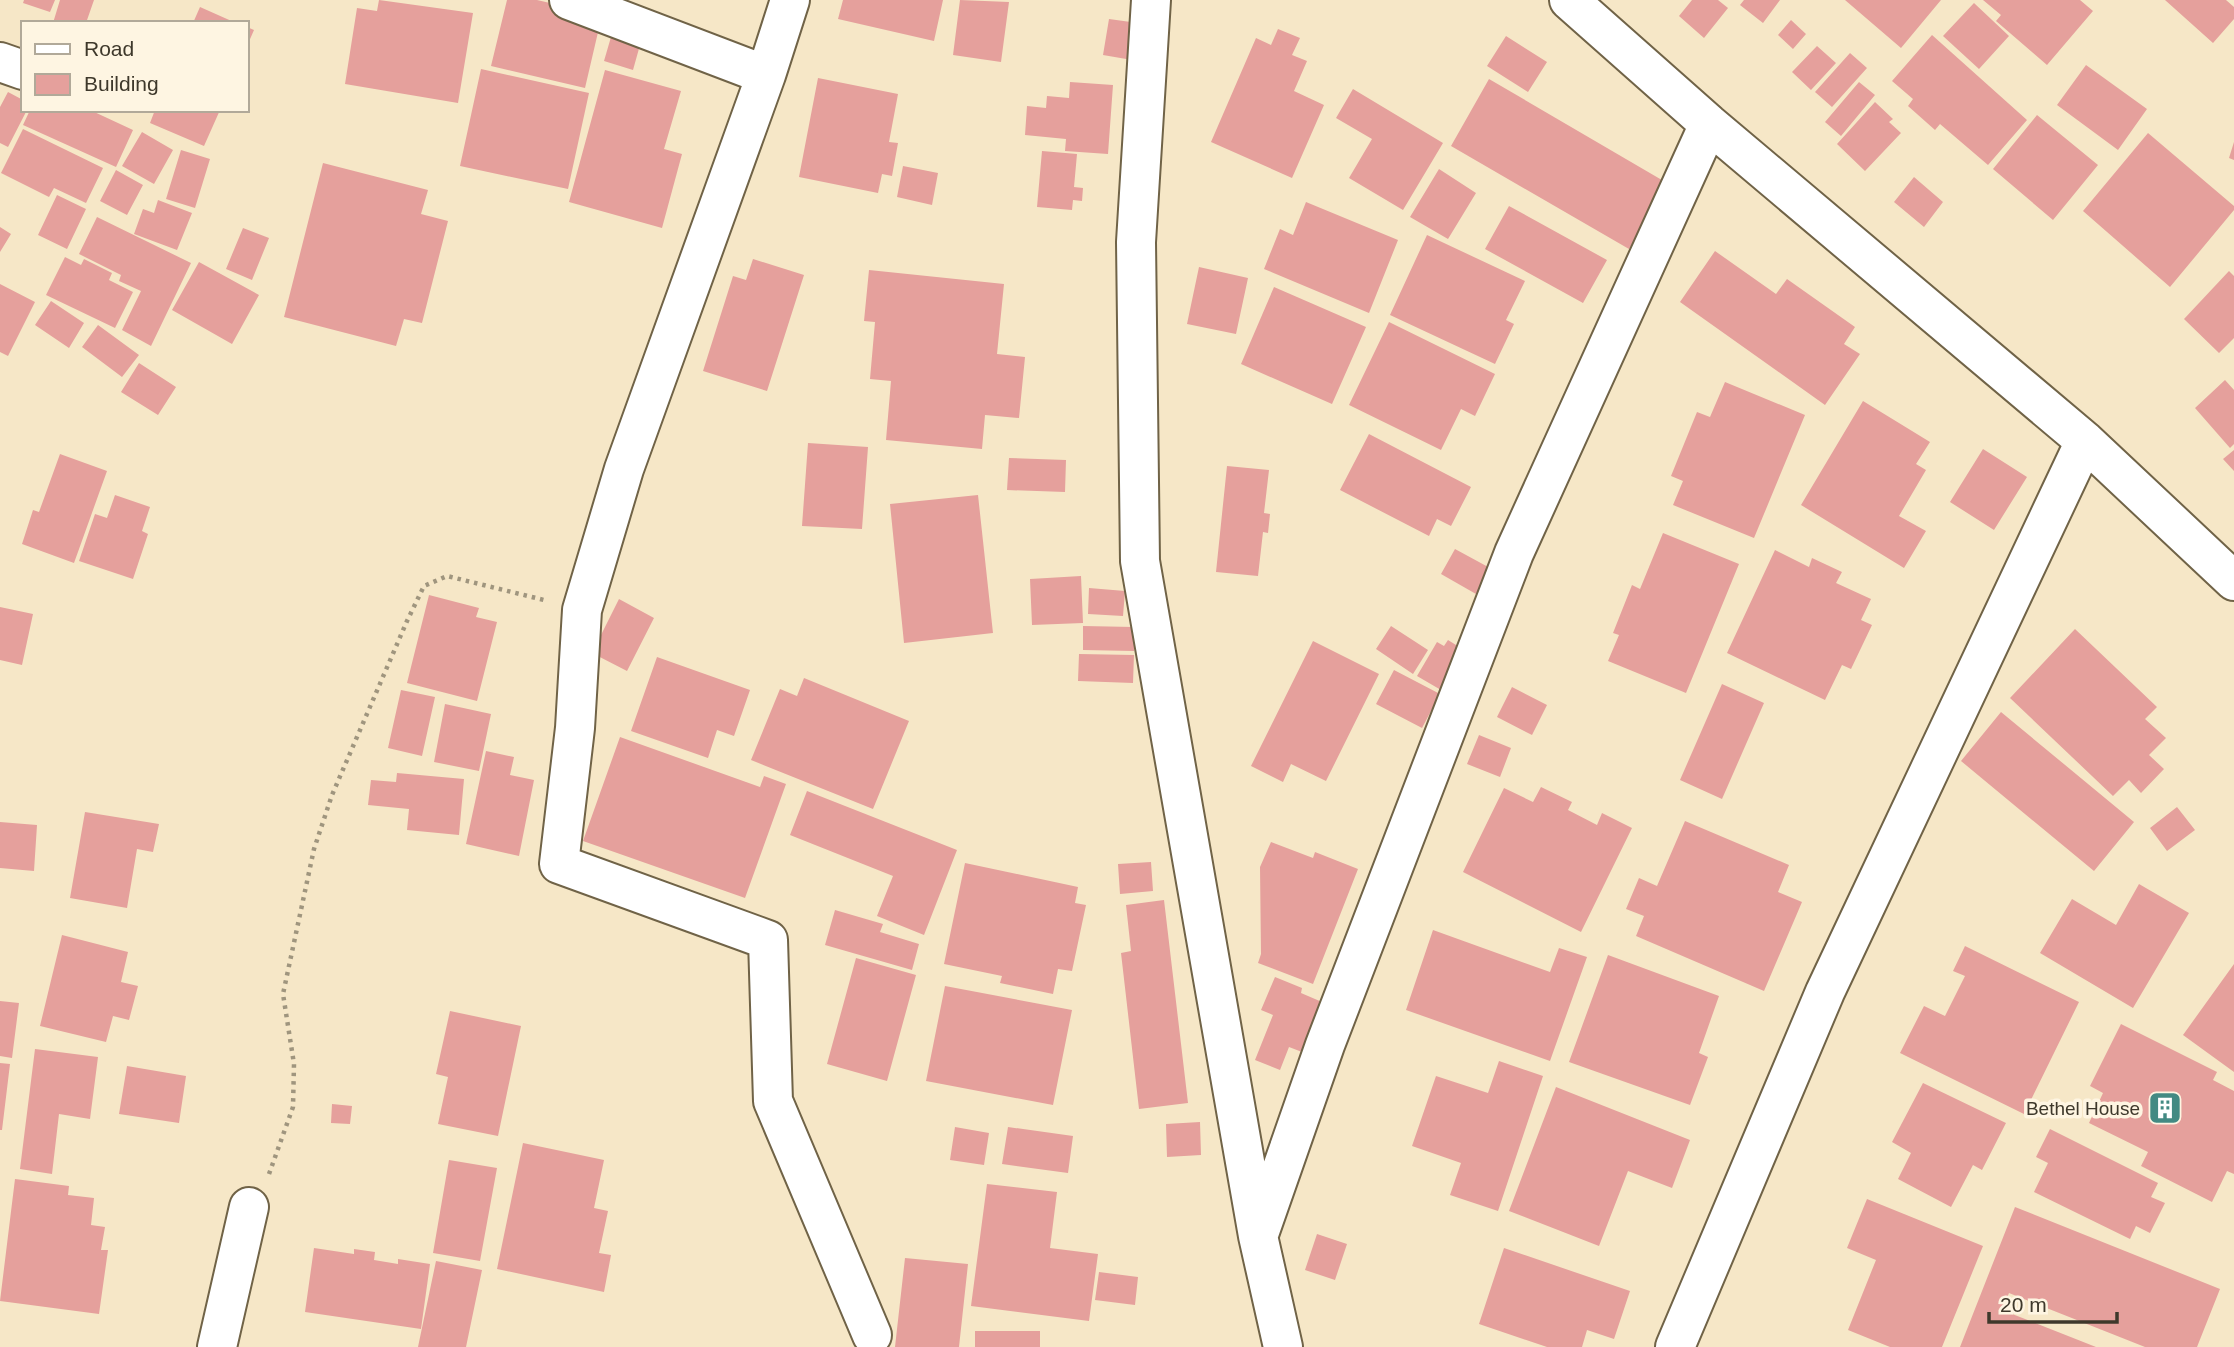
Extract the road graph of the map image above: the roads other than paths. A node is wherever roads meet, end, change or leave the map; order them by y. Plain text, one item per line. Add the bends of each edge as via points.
1 (569, 0) edge
2 (790, 0) edge
3 (1151, 0) edge
4 (1569, 0) edge
5 (0, 62) edge
6 (21, 69) edge
7 (766, 75) junction
8 (1709, 124) junction
9 (2085, 442) junction
10 (2234, 581) edge
11 (249, 1206) road end
12 (1258, 1236) junction
13 (872, 1335) dead end
14 (216, 1347) edge
15 (1283, 1347) edge
16 (1675, 1347) edge

1 - 7 street
2 - 7 street
3 - 12 street via 1136,243 1140,561
4 - 8 street
5 - 6 street
7 - 13 street via 624,470 582,610 575,729 559,864 768,940 773,1101
8 - 9 street
8 - 12 street via 1514,553 1325,1045
9 - 10 street
9 - 16 street via 1825,992
11 - 14 street
12 - 15 street

